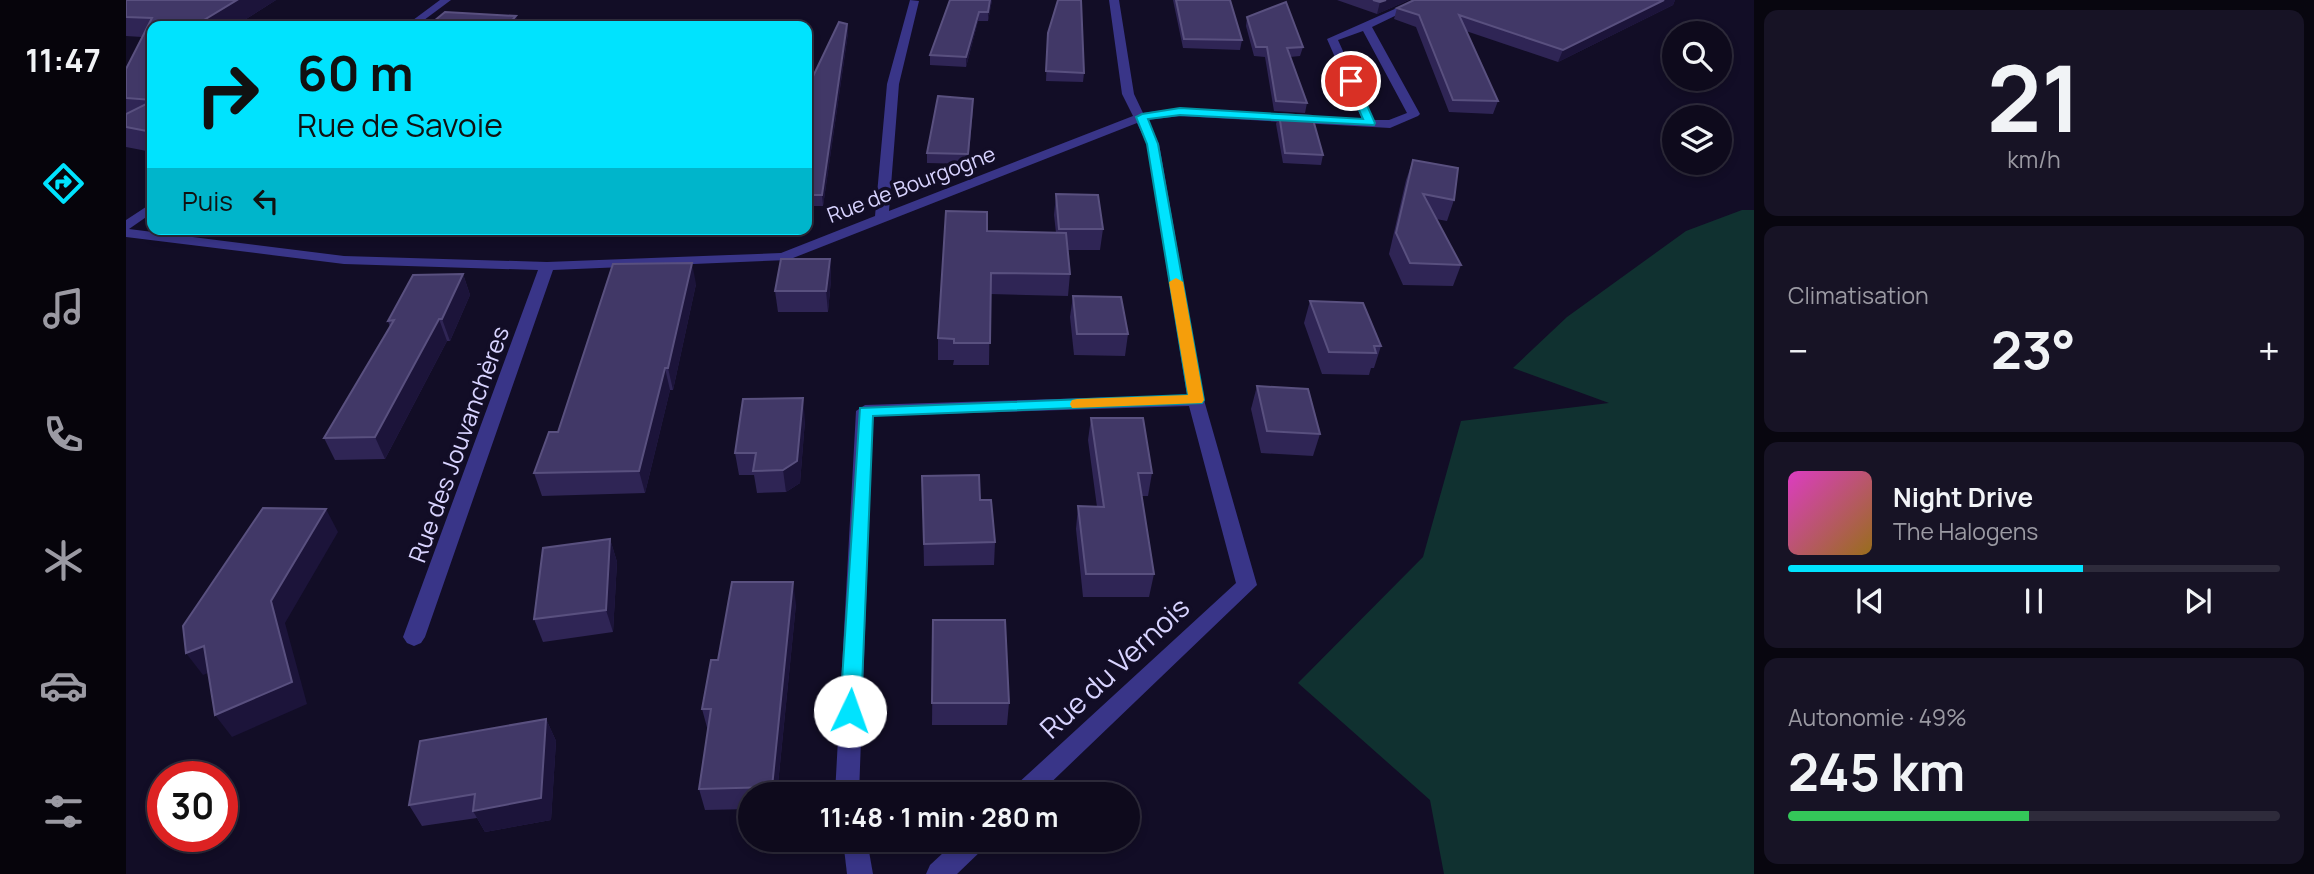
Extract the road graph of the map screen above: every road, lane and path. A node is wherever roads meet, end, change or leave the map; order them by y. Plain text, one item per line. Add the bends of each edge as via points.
1 (446, 0) edge
2 (1114, 0) edge
3 (1423, 0) edge
4 (914, 1) edge
5 (417, 21) edge
6 (1366, 26) junction
7 (1142, 117) junction
8 (1370, 123) junction
9 (147, 211) edge
10 (882, 217) junction
11 (126, 226) edge
12 (126, 233) edge
13 (547, 266) junction
14 (1196, 400) junction
15 (414, 637) dead end
16 (848, 782) edge
17 (1036, 782) edge
18 (857, 852) edge
19 (962, 852) edge
20 (860, 874) edge
21 (939, 874) edge

1 - 5 street
2 - 7 street via 1128,94
3 - 6 street
4 - 10 street via 893,84
6 - 8 street via 1332,39
6 - 8 street, Rue de Bourgogne via 1414,114 1391,124
7 - 8 street, Rue de Bourgogne via 1180,112
7 - 10 street, Rue de Bourgogne
7 - 14 street via 1153,144
9 - 11 street
10 - 13 street, Rue de Bourgogne via 783,257
12 - 13 street, Rue de Bourgogne via 344,260
13 - 15 street, Rue des Jouvanchères
14 - 16 street via 865,411
14 - 17 street, Rue du Vernois via 1247,585
18 - 20 street
19 - 21 street

